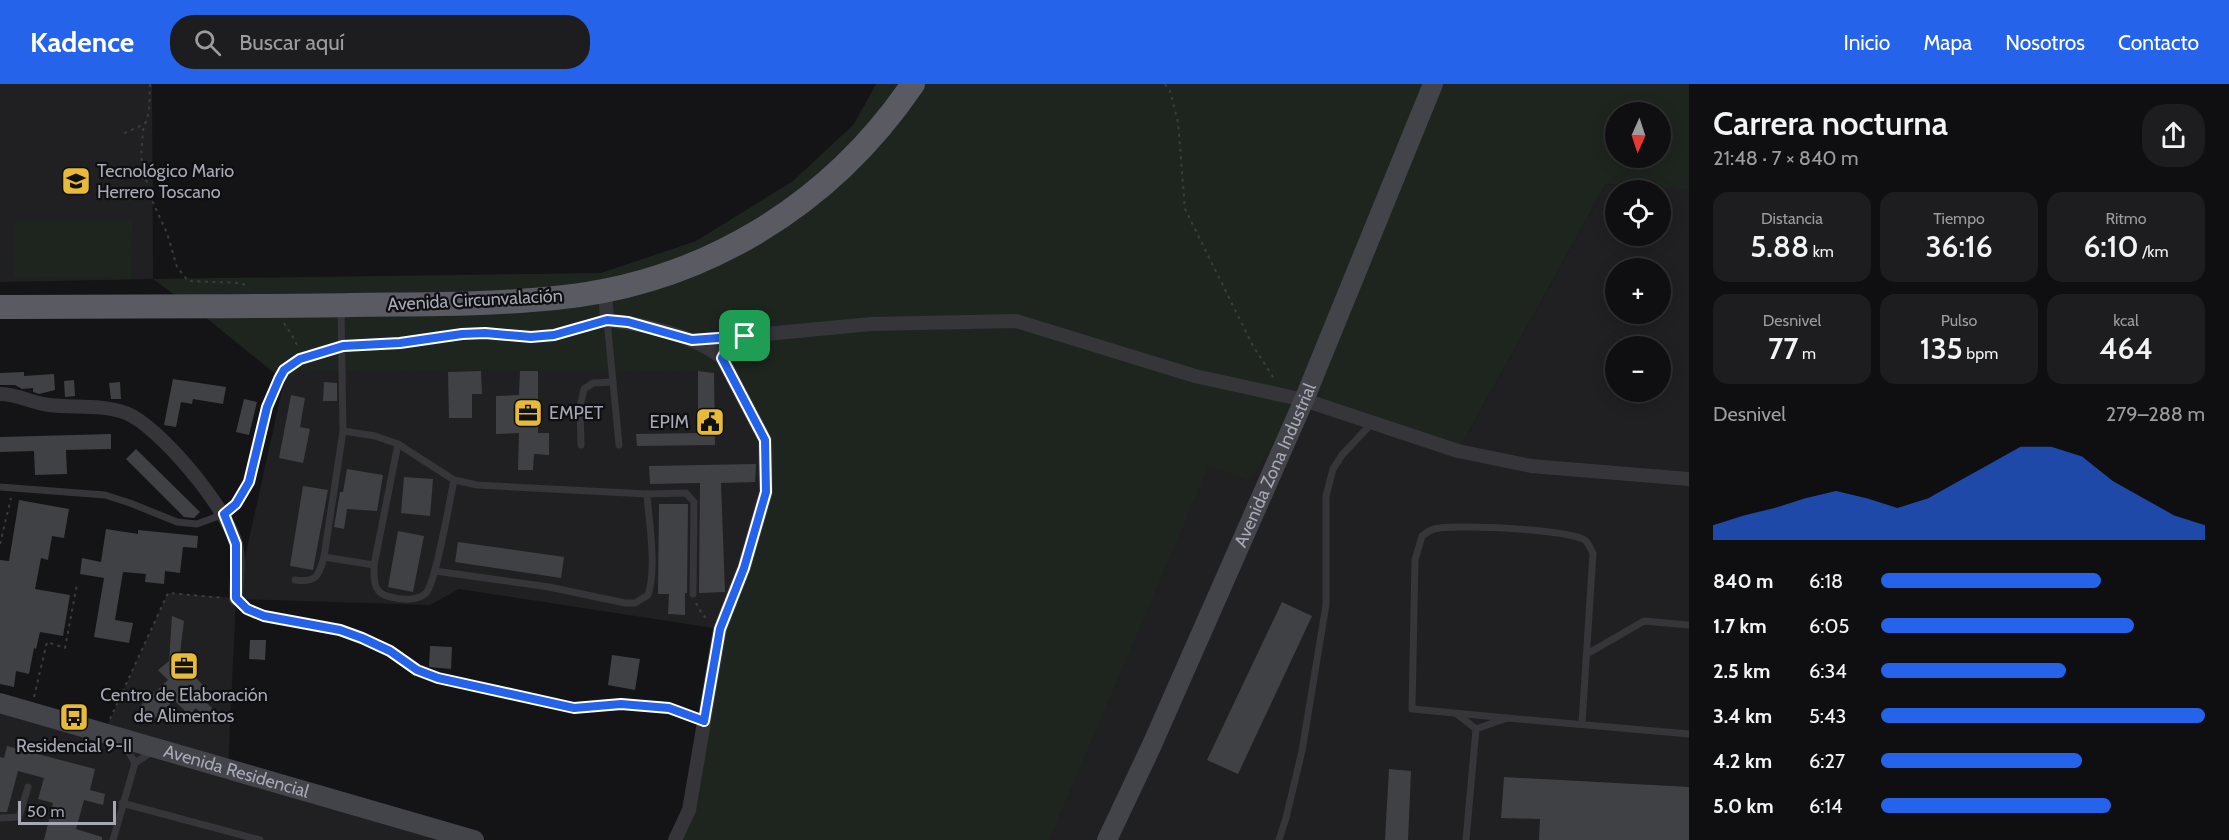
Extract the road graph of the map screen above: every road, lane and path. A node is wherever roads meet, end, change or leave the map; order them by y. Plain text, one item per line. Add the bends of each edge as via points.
1 (150, 84) edge
2 (913, 84) edge
3 (1165, 84) edge
4 (1433, 84) edge
5 (144, 124) junction
6 (124, 133) dead end
7 (604, 290) junction
8 (3, 302) edge
9 (267, 305) junction
10 (341, 305) junction
11 (607, 320) junction
12 (745, 336) junction
13 (692, 340) junction
14 (343, 346) junction
15 (722, 358) junction
16 (300, 359) junction
17 (1275, 380) dead end
18 (613, 382) junction
19 (0, 394) edge
20 (1304, 400) junction
21 (1372, 423) junction
22 (344, 431) junction
23 (398, 444) junction
24 (581, 445) dead end
25 (619, 445) dead end
26 (1689, 479) edge
27 (454, 480) junction
28 (0, 487) edge
29 (13, 488) junction
30 (647, 494) junction
31 (224, 514) junction
32 (0, 544) edge
33 (324, 556) junction
34 (374, 565) junction
35 (435, 570) junction
36 (294, 580) dead end
37 (77, 584) dead end
38 (693, 594) joint
39 (236, 598) junction
40 (1689, 625) edge
41 (720, 629) junction
42 (1587, 654) junction
43 (0, 703) edge
44 (31, 712) junction
45 (1456, 713) junction
46 (1507, 718) junction
47 (704, 721) junction
48 (1582, 723) junction
49 (1476, 729) junction
50 (1689, 734) edge
51 (112, 735) junction
52 (158, 747) junction
53 (135, 763) junction
54 (28, 787) dead end
55 (122, 803) junction
56 (0, 818) edge
57 (113, 840) edge
58 (260, 840) edge
59 (474, 840) edge
60 (675, 840) edge
61 (1107, 840) edge
62 (1279, 840) edge
63 (1466, 840) edge

1 - 5 path via 149,112
2 - 7 highway, Avenida Circunvalación via 873,138 841,170 779,218 730,247 663,276
3 - 17 path via 1178,122 1185,209 1253,346
4 - 20 main road, Avenida Zona Industrial
5 - 6 path
5 - 9 path via 141,157 150,196 183,277 188,281 241,283
7 - 10 highway, Avenida Circunvalación via 513,302
7 - 11 street
8 - 9 highway, Avenida Circunvalación
9 - 10 highway, Avenida Circunvalación
9 - 16 path via 298,345
10 - 14 lane
11 - 13 street
11 - 14 lane via 554,335 473,333
11 - 18 lane
12 - 13 street
12 - 15 street via 729,345
12 - 20 street via 872,324 1016,321 1195,375
13 - 15 street
14 - 16 lane
14 - 22 lane
15 - 41 street via 765,440 766,492 744,568
16 - 31 lane via 284,370 279,379 267,407 249,482 236,504
18 - 24 lane via 593,383 584,388
18 - 25 lane
19 - 31 street via 49,405 108,409 136,418 183,461
20 - 21 street
20 - 61 main road, Avenida Zona Industrial
21 - 26 street via 1458,451 1531,466
21 - 62 lane via 1333,469 1326,496 1326,605 1302,751
22 - 23 lane
22 - 33 lane
23 - 27 lane
23 - 34 lane
27 - 30 lane via 514,488
27 - 35 lane
28 - 29 lane
29 - 31 lane via 105,495 186,524
29 - 32 path
30 - 35 lane via 651,586 648,595 635,603
30 - 38 lane via 686,493 694,502
31 - 39 street via 236,544
33 - 34 lane
33 - 36 lane via 317,577
34 - 35 lane via 376,590 394,598 420,597 427,592
37 - 44 path via 65,648 47,642
38 - 41 path via 702,614
39 - 47 lane via 247,609 264,616 362,638 438,678 574,708 621,704 669,708
39 - 51 path via 168,593
40 - 42 lane via 1644,621
41 - 47 street
42 - 45 lane via 1593,553 1586,541 1544,531 1432,529 1422,536 1415,560 1412,709
42 - 48 lane
43 - 44 main road, Avenida Residencial
44 - 51 main road, Avenida Residencial
45 - 46 lane
45 - 49 lane
46 - 48 lane
46 - 49 lane
47 - 60 street via 689,810
48 - 50 lane
49 - 63 lane
51 - 52 main road, Avenida Residencial
51 - 53 lane
52 - 53 lane
52 - 59 main road, Avenida Residencial
53 - 55 lane
54 - 56 lane via 19,817
55 - 57 lane
55 - 58 lane

